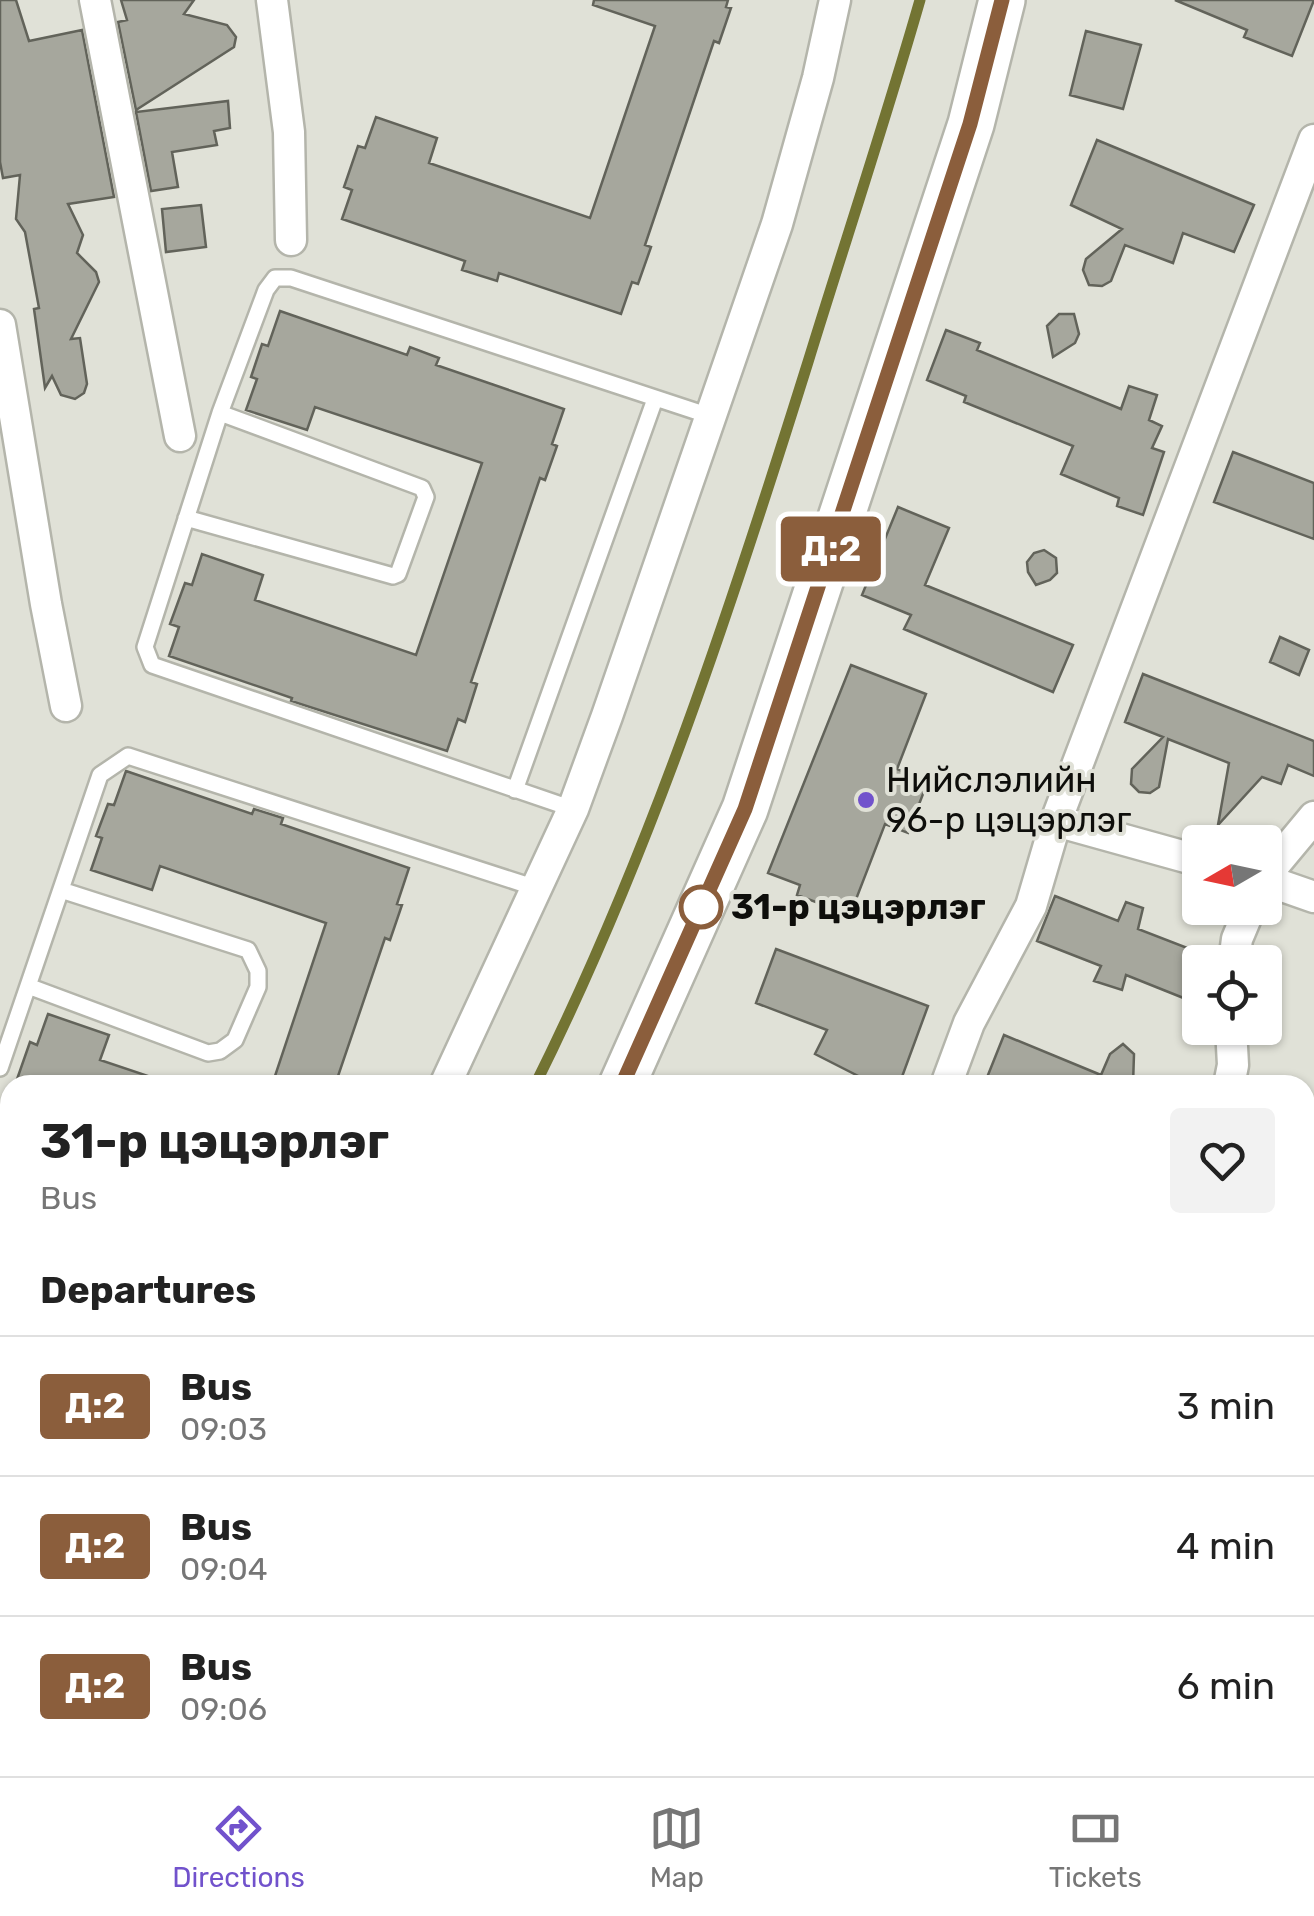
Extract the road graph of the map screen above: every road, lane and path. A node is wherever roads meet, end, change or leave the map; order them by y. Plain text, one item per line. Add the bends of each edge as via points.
1 (95, 0) edge
2 (272, 0) edge
3 (835, 0) edge
4 (1002, 0) edge
5 (1314, 140) edge
6 (292, 240) dead end
7 (0, 325) edge
8 (654, 398) junction
9 (220, 413) junction
10 (710, 416) junction
11 (180, 436) dead end
12 (186, 518) junction
13 (66, 706) dead end
14 (516, 790) junction
15 (573, 809) junction
16 (1314, 817) edge
17 (1056, 821) junction
18 (1182, 856) edge
19 (1282, 857) edge
20 (1282, 885) edge
21 (536, 888) junction
22 (61, 890) junction
23 (1314, 897) edge
24 (28, 986) junction
25 (1232, 1045) edge
26 (0, 1068) edge
27 (450, 1075) edge
28 (626, 1075) edge
29 (950, 1075) edge
30 (1230, 1075) edge

1 - 11 street
2 - 6 street via 289,132
3 - 10 street via 777,224
4 - 28 street via 970,124 745,809
5 - 17 street
7 - 13 street
8 - 9 lane via 276,278
8 - 10 lane
8 - 14 lane
9 - 12 lane
9 - 12 lane via 422,488 426,497 393,576
10 - 15 street
12 - 14 lane via 145,647 152,666
14 - 15 lane
15 - 21 street
16 - 19 street
17 - 18 street
17 - 29 street via 1031,906
20 - 23 street
21 - 22 lane via 128,756 100,775
21 - 27 street
22 - 24 lane
22 - 24 lane via 248,950 258,987 235,1040 208,1054
24 - 26 lane
25 - 30 street

